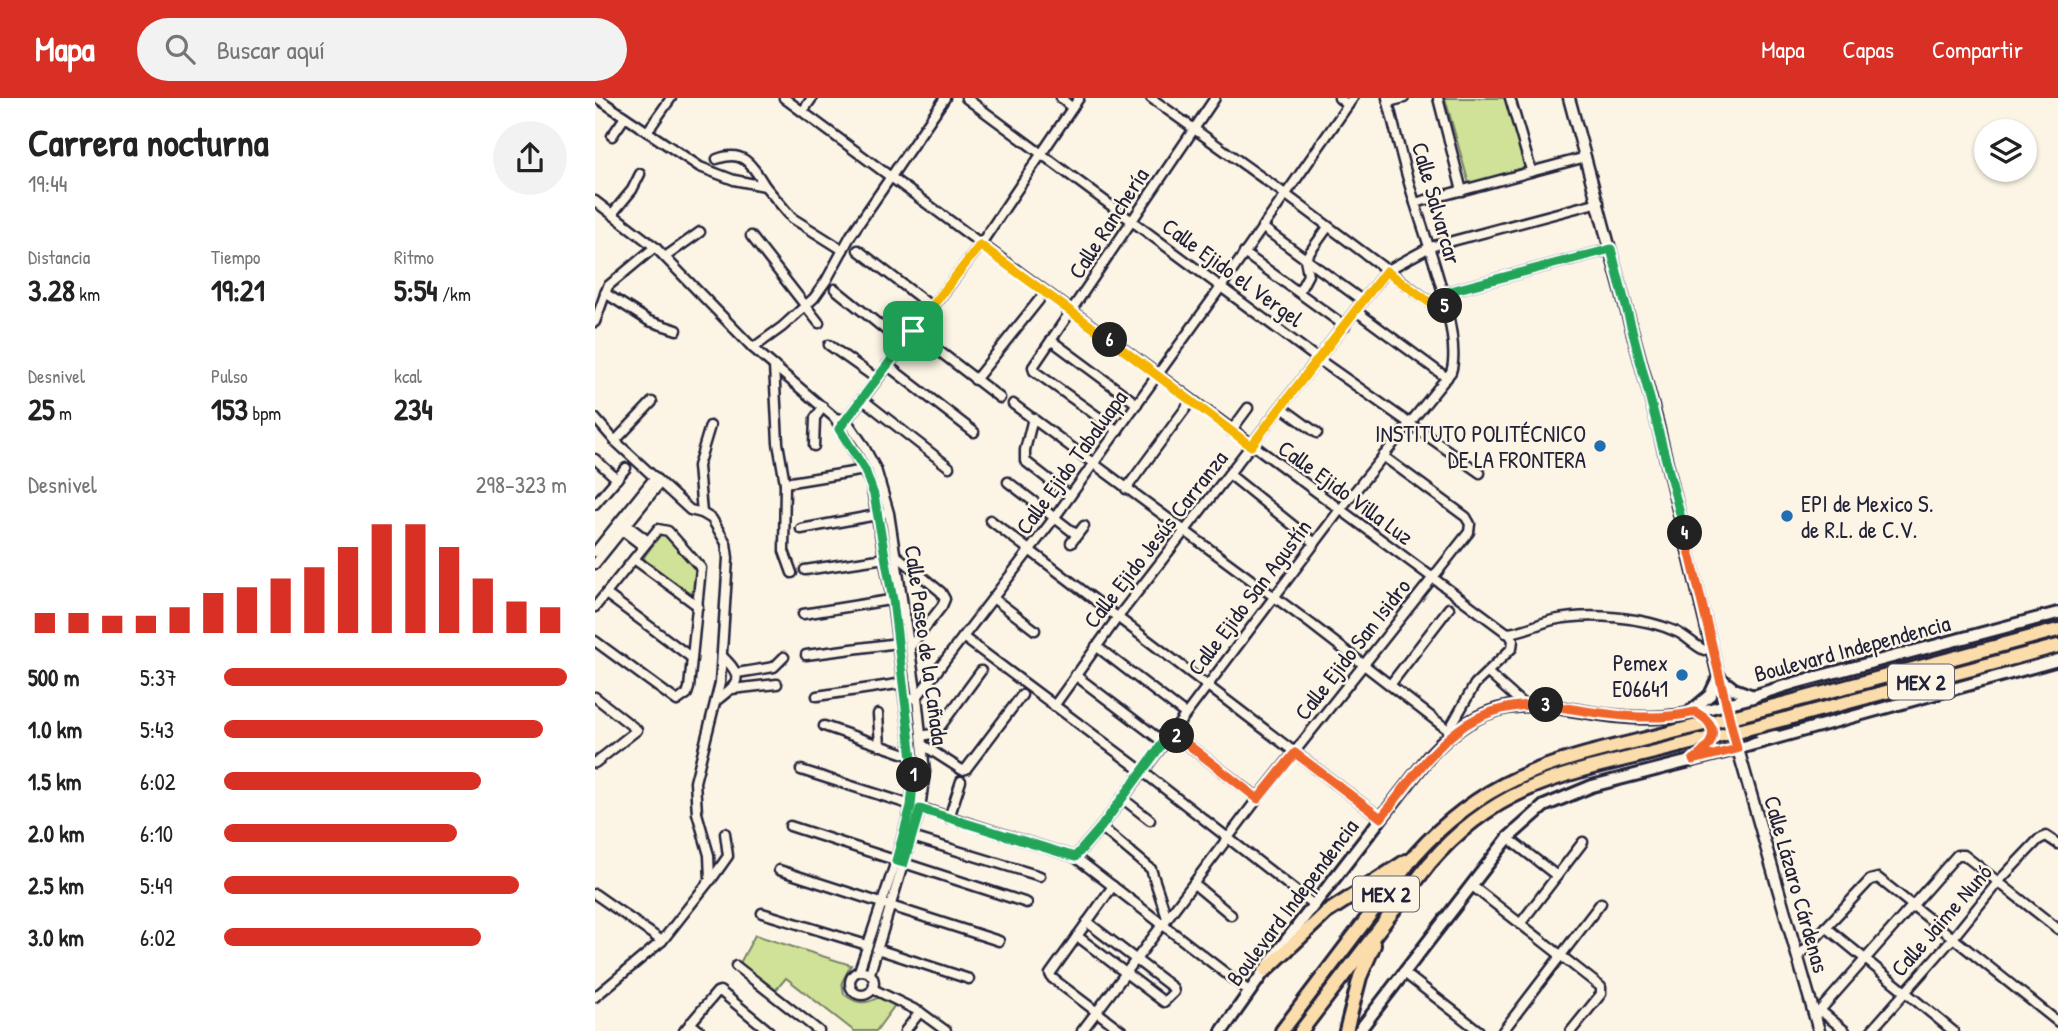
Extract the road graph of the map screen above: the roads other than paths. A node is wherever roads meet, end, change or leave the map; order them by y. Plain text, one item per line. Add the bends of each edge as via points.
1 (671, 98) edge
2 (784, 98) edge
3 (812, 98) edge
4 (945, 98) edge
5 (966, 98) edge
6 (1061, 98) edge
7 (1079, 98) edge
8 (1151, 98) edge
9 (1216, 98) edge
10 (1339, 98) edge
11 (1405, 98) edge
12 (1438, 98) edge
13 (1510, 98) edge
14 (1569, 98) edge
15 (603, 100) edge
16 (1388, 100) edge
17 (1351, 101) edge
18 (1072, 108) junction
19 (803, 111) junction
20 (625, 117) junction
21 (1194, 129) junction
22 (647, 132) junction
23 (612, 136) dead end
24 (1040, 154) junction
25 (1586, 156) junction
26 (717, 159) dead end
27 (1531, 170) junction
28 (640, 174) dead end
29 (890, 178) junction
30 (765, 186) junction
31 (1462, 191) junction
32 (1286, 194) junction
33 (595, 201) edge
34 (1598, 202) junction
35 (1415, 203) junction
36 (612, 214) junction
37 (1132, 221) junction
38 (1262, 227) junction
39 (1328, 227) junction
40 (700, 232) dead end
41 (751, 236) dead end
42 (980, 245) junction
43 (655, 247) junction
44 (1430, 247) junction
45 (1611, 249) junction
46 (843, 250) junction
47 (858, 250) dead end
48 (1244, 253) junction
49 (665, 257) junction
50 (1305, 259) junction
51 (1386, 271) junction
52 (1221, 288) junction
53 (835, 289) dead end
54 (1299, 292) junction
55 (605, 293) junction
56 (1443, 293) junction
57 (1039, 300) dead end
58 (1363, 302) junction
59 (807, 306) junction
60 (932, 307) junction
61 (1356, 311) junction
62 (1072, 312) junction
63 (1447, 315) junction
64 (595, 322) edge
65 (819, 323) dead end
66 (1345, 326) junction
67 (677, 330) dead end
68 (913, 331) junction
69 (1052, 341) junction
70 (903, 344) junction
71 (829, 345) dead end
72 (753, 348) junction
73 (1318, 359) junction
74 (1453, 362) joint
75 (887, 365) junction
76 (774, 366) junction
77 (1158, 375) junction
78 (1447, 377) junction
79 (877, 379) junction
80 (975, 380) junction
81 (1000, 398) dead end
82 (862, 399) junction
83 (1191, 401) junction
84 (652, 402) dead end
85 (1013, 404) dead end
86 (1137, 404) junction
87 (823, 407) junction
88 (1281, 407) junction
89 (1248, 408) dead end
90 (595, 418) edge
91 (835, 418) junction
92 (1033, 418) junction
93 (846, 420) junction
94 (1409, 423) junction
95 (710, 426) dead end
96 (839, 429) junction
97 (1118, 431) junction
98 (1231, 431) junction
99 (974, 432) dead end
100 (1317, 433) dead end
101 (615, 441) junction
102 (814, 446) dead end
103 (1251, 446) junction
104 (1383, 456) junction
105 (595, 459) edge
106 (1095, 462) junction
107 (949, 467) dead end
108 (626, 468) dead end
109 (865, 470) junction
110 (1480, 473) dead end
111 (1229, 474) junction
112 (617, 479) junction
113 (657, 480) junction
114 (1008, 482) dead end
115 (785, 483) junction
116 (1126, 489) junction
117 (1070, 496) junction
118 (595, 504) edge
119 (1339, 511) junction
120 (702, 513) junction
121 (889, 513) junction
122 (878, 515) junction
123 (1055, 517) junction
124 (989, 520) dead end
125 (621, 525) junction
126 (1084, 526) dead end
127 (801, 529) dead end
128 (1185, 531) junction
129 (1077, 535) junction
130 (1071, 543) dead end
131 (1315, 543) junction
132 (645, 544) junction
133 (1030, 551) junction
134 (598, 552) edge
135 (895, 555) junction
136 (885, 558) junction
137 (633, 559) junction
138 (805, 570) dead end
139 (792, 573) dead end
140 (1431, 579) junction
141 (606, 594) junction
142 (903, 598) junction
143 (993, 598) junction
144 (1275, 598) junction
145 (893, 600) junction
146 (698, 606) junction
147 (595, 607) edge
148 (1449, 608) dead end
149 (2058, 613) edge
150 (803, 614) dead end
151 (1118, 617) junction
152 (1035, 630) dead end
153 (2058, 630) edge
154 (1506, 633) junction
155 (963, 637) junction
156 (595, 641) edge
157 (898, 643) junction
158 (1096, 646) junction
159 (2058, 646) edge
160 (909, 647) junction
161 (1712, 647) junction
162 (806, 655) dead end
163 (722, 656) junction
164 (785, 657) dead end
165 (692, 658) junction
166 (2058, 660) edge
167 (1364, 665) junction
168 (981, 671) dead end
169 (737, 673) junction
170 (1488, 673) junction
171 (1075, 675) junction
172 (1719, 677) junction
173 (904, 683) junction
174 (777, 684) dead end
175 (1206, 685) junction
176 (1390, 685) junction
177 (731, 689) junction
178 (1022, 695) dead end
179 (1754, 695) junction
180 (595, 696) edge
181 (817, 696) dead end
182 (917, 697) junction
183 (906, 699) junction
184 (716, 702) junction
185 (1725, 704) junction
186 (1524, 705) junction
187 (1054, 706) junction
188 (1691, 713) junction
189 (877, 714) dead end
190 (1185, 714) junction
191 (824, 726) dead end
192 (1171, 732) junction
193 (1451, 732) junction
194 (1781, 737) junction
195 (923, 740) junction
196 (1163, 742) junction
197 (880, 746) junction
198 (1737, 749) junction
199 (595, 751) edge
200 (1295, 753) junction
201 (603, 757) junction
202 (914, 757) junction
203 (1693, 760) junction
204 (595, 763) edge
205 (801, 770) dead end
206 (1142, 771) junction
207 (961, 781) dead end
208 (1122, 798) junction
209 (1258, 799) junction
210 (916, 807) junction
211 (949, 818) junction
212 (1381, 818) junction
213 (1150, 820) dead end
214 (790, 825) dead end
215 (1101, 827) junction
216 (725, 833) dead end
217 (912, 837) junction
218 (1508, 838) junction
219 (1228, 839) junction
220 (1583, 842) dead end
221 (2058, 844) edge
222 (1415, 855) junction
223 (1075, 857) junction
224 (900, 862) junction
225 (779, 870) dead end
226 (1040, 876) dead end
227 (1557, 876) junction
228 (711, 880) junction
229 (1998, 882) junction
230 (1193, 884) junction
231 (1471, 885) junction
232 (1113, 886) junction
233 (595, 894) edge
234 (881, 903) junction
235 (1027, 903) dead end
236 (1601, 903) dead end
237 (1314, 905) junction
238 (891, 906) junction
239 (1911, 907) junction
240 (1392, 913) junction
241 (762, 914) dead end
242 (1231, 915) dead end
243 (1165, 921) junction
244 (1087, 922) junction
245 (1520, 925) junction
246 (1826, 927) junction
247 (2058, 929) edge
248 (1077, 936) junction
249 (1952, 939) junction
250 (999, 941) dead end
251 (662, 942) junction
252 (867, 945) junction
253 (877, 949) junction
254 (1561, 956) junction
255 (1799, 956) junction
256 (1136, 960) junction
257 (1866, 960) junction
258 (736, 966) dead end
259 (859, 971) junction
260 (1265, 971) junction
261 (1403, 972) junction
262 (870, 973) junction
263 (1125, 974) junction
264 (969, 979) dead end
265 (873, 989) junction
266 (1250, 992) junction
267 (1905, 992) junction
268 (595, 997) edge
269 (1096, 1011) junction
270 (920, 1012) junction
271 (1818, 1013) junction
272 (2058, 1022) edge
273 (690, 1023) junction
274 (945, 1030) edge
275 (684, 1031) edge
276 (700, 1031) edge
277 (769, 1031) edge
278 (818, 1031) edge
279 (905, 1031) edge
280 (1082, 1031) edge
281 (1122, 1031) edge
282 (1222, 1031) edge
283 (1282, 1031) edge
284 (1301, 1031) edge
285 (1346, 1031) edge
286 (1359, 1031) edge
287 (1479, 1031) edge
288 (1503, 1031) edge
289 (1571, 1031) edge
290 (1819, 1031) edge
291 (1845, 1031) edge
292 (1871, 1031) edge
293 (1953, 1031) edge

1 - 22 street
2 - 19 street, Calle Ejido Villa Luz
3 - 19 street
4 - 29 street
5 - 24 street, Calle Ejido el Vergel
6 - 18 street
7 - 18 street
8 - 21 street
9 - 21 street, Calle Ranchería
10 - 17 street
11 - 16 street
12 - 31 street
13 - 27 street
14 - 25 street, Calle Lázaro Cárdenas
15 - 20 street
16 - 35 street, Calle Salvarcar
17 - 32 street, Calle Ejido Tabaluapa
18 - 24 street
19 - 29 street, Calle Ejido Villa Luz
20 - 22 street
20 - 23 street
21 - 32 street
21 - 37 street, Calle Ranchería
22 - 30 street via 708,171
24 - 37 street, Calle Ejido el Vergel
24 - 42 street
25 - 27 street
25 - 34 street, Calle Lázaro Cárdenas
26 - 30 street via 742,157
27 - 31 street
28 - 36 street
29 - 42 street, Calle Ejido Villa Luz
29 - 46 street
30 - 46 street via 792,218
31 - 35 street
32 - 38 street, Calle Ejido Tabaluapa
32 - 39 street
33 - 36 street, Calle Paseo de la Cañada
34 - 44 street, Calle Ejido Jesús Carranza
34 - 45 street, Calle Lázaro Cárdenas
35 - 44 street, Calle Salvarcar
36 - 43 street, Calle Paseo de la Cañada
37 - 52 street, Calle Ejido el Vergel
37 - 62 street, Calle Ranchería
38 - 48 street, Calle Ejido Tabaluapa
38 - 50 street
39 - 50 street
39 - 51 street
40 - 49 street
41 - 59 street
42 - 60 street
42 - 62 street, Calle Ejido Villa Luz
43 - 49 street, Calle Paseo de la Cañada
43 - 55 street
44 - 51 street, Calle Ejido Jesús Carranza
44 - 56 street, Calle Salvarcar
45 - 56 street
45 - 161 street, Calle Lázaro Cárdenas
46 - 59 street
47 - 60 street
48 - 52 street, Calle Ejido Tabaluapa
48 - 54 street
49 - 72 street, Calle Paseo de la Cañada
50 - 54 street via 1308,275
50 - 58 street
51 - 58 street, Calle Ejido Jesús Carranza
51 - 63 street
52 - 73 street, Calle Ejido el Vergel
52 - 77 street, Calle Ejido Tabaluapa
53 - 70 street
54 - 66 street
55 - 64 street
55 - 67 street via 649,321
56 - 63 street, Calle Salvarcar
57 - 80 street
58 - 61 street, Calle Ejido Jesús Carranza
59 - 65 street
59 - 72 street
60 - 68 street
61 - 66 street, Calle Ejido Jesús Carranza
61 - 78 street
62 - 69 street, Calle Ranchería
62 - 77 street, Calle Ejido Villa Luz
63 - 74 street, Calle Salvarcar
66 - 73 street, Calle Ejido Jesús Carranza
68 - 70 street
68 - 80 street
69 - 86 street
69 - 97 street, Calle Ranchería via 1033,368
70 - 75 street
71 - 79 street
72 - 76 street, Calle Paseo de la Cañada
73 - 88 street, Calle Ejido Jesús Carranza
73 - 94 street, Calle Ejido el Vergel
74 - 78 street, Calle Ejido San Agustín
75 - 79 street
75 - 99 street
76 - 87 street, Calle Paseo de la Cañada
76 - 115 street
77 - 83 street, Calle Ejido Villa Luz
77 - 86 street, Calle Ejido Tabaluapa
78 - 94 street, Calle Ejido San Agustín
79 - 82 street
80 - 81 street
82 - 93 street
82 - 107 street
83 - 98 street, Calle Ejido Villa Luz
83 - 116 street
84 - 101 street
85 - 92 street
86 - 97 street, Calle Ejido Tabaluapa
87 - 91 street, Calle Paseo de la Cañada
87 - 102 street via 815,418
88 - 100 street
88 - 103 street, Calle Ejido Jesús Carranza
89 - 98 street
90 - 101 street
91 - 93 street
91 - 96 street, Calle Paseo de la Cañada
92 - 106 street
92 - 117 street via 1026,463
93 - 96 street
93 - 121 street, Calle Paseo de la Cañada via 876,469
94 - 104 street, Calle Ejido San Agustín
94 - 110 street, Calle Ejido el Vergel
95 - 120 street via 698,467
96 - 109 street, Calle Paseo de la Cañada
97 - 106 street, Calle Ejido Tabaluapa
98 - 103 street, Calle Ejido Villa Luz
101 - 113 street
103 - 111 street, Calle Ejido Jesús Carranza
103 - 119 street, Calle Ejido Villa Luz
104 - 119 street, Calle Ejido San Agustín
104 - 140 street, Calle Ejido San Isidro via 1471,524
105 - 112 street
106 - 116 street
106 - 117 street, Calle Ejido Tabaluapa
108 - 112 street
109 - 115 street
109 - 122 street, Calle Paseo de la Cañada
111 - 128 street, Calle Ejido Jesús Carranza
111 - 131 street
112 - 118 street
113 - 120 street via 690,510
113 - 125 street
114 - 123 street
115 - 139 street via 784,551
116 - 128 street
117 - 123 street, Calle Ejido Tabaluapa
119 - 131 street, Calle Ejido San Agustín
119 - 140 street, Calle Ejido Villa Luz
120 - 163 street via 712,519 726,543
121 - 122 street
121 - 135 street, Calle Paseo de la Cañada
122 - 127 street
122 - 136 street, Calle Paseo de la Cañada
123 - 129 street
123 - 133 street, Calle Ejido Tabaluapa
124 - 133 street
125 - 132 street
125 - 134 street
126 - 129 street
128 - 144 street
128 - 151 street, Calle Ejido Jesús Carranza
129 - 130 street
131 - 144 street, Calle Ejido San Agustín
132 - 137 street
132 - 146 street via 657,530 665,529 700,565
133 - 143 street, Calle Ejido Tabaluapa
133 - 151 street
135 - 142 street, Calle Paseo de la Cañada
135 - 160 street via 945,599
136 - 138 street
136 - 145 street, Calle Paseo de la Cañada
137 - 141 street
137 - 146 street
140 - 154 street, Calle Ejido Villa Luz
140 - 167 street, Calle Ejido San Isidro
141 - 147 street
141 - 165 street
142 - 145 street
142 - 160 street, Calle Paseo de la Cañada
143 - 152 street
143 - 155 street, Calle Ejido Tabaluapa
144 - 167 street
144 - 175 street, Calle Ejido San Agustín
145 - 150 street
145 - 157 street, Calle Paseo de la Cañada
146 - 165 street
148 - 176 street
149 - 179 main road, Boulevard Independencia / MEX 2
151 - 158 street, Calle Ejido Jesús Carranza
151 - 175 street
153 - 222 highway, MEX 2, bridge via 1562,760 1510,780 1463,809
154 - 161 street via 1552,620 1592,616 1665,627 1704,650
154 - 170 street, Calle Ejido Villa Luz via 1514,643 1512,648
155 - 182 street, Calle Ejido Tabaluapa
155 - 187 street
156 - 165 street via 677,701 689,691
157 - 162 street
157 - 173 street, Calle Paseo de la Cañada
158 - 171 street, Calle Ejido Jesús Carranza
158 - 190 street
159 - 240 highway, MEX 2, bridge via 1566,775 1510,797 1451,839
160 - 182 street, Calle Paseo de la Cañada
161 - 172 street, Calle Lázaro Cárdenas
163 - 169 street
163 - 184 street
164 - 169 street via 774,667
166 - 194 main road, MEX 2
167 - 176 street
167 - 200 street, Calle Ejido San Isidro
168 - 195 street via 940,727
169 - 177 street
170 - 186 street
170 - 193 street via 1475,684
171 - 187 street, Calle Ejido Jesús Carranza
171 - 196 street
172 - 179 main road via 1734,689
172 - 185 street, Calle Lázaro Cárdenas
172 - 188 main road via 1710,695
173 - 181 street
173 - 183 street, Calle Paseo de la Cañada
174 - 177 street
175 - 190 street, Calle Ejido San Agustín
175 - 200 street
176 - 193 street
177 - 184 street
178 - 195 street via 966,769
179 - 185 main road, Boulevard Independencia / MEX 2
179 - 194 main road via 1746,708 1747,722 1761,734
180 - 201 street via 637,730
182 - 183 street
182 - 195 street, Calle Paseo de la Cañada
183 - 202 street, Calle Paseo de la Cañada
184 - 228 street via 695,787
185 - 188 main road, Boulevard Independencia / MEX 2
185 - 198 street, Calle Lázaro Cárdenas
186 - 188 main road, Boulevard Independencia / MEX 2 via 1641,718
186 - 193 main road, Boulevard Independencia / MEX 2 via 1482,715
187 - 206 street
188 - 203 main road via 1709,723 1713,739 1709,749
189 - 197 street
190 - 192 street, Calle Ejido San Agustín
191 - 197 street
192 - 196 street, Calle Ejido San Agustín
192 - 209 street
193 - 212 main road, Boulevard Independencia / MEX 2
194 - 198 main road, MEX 2
195 - 210 street, Calle Paseo de la Cañada via 925,772
196 - 206 street, Calle Ejido San Agustín
197 - 202 street
198 - 203 main road, MEX 2
198 - 255 street, Calle Lázaro Cárdenas
199 - 201 street
200 - 209 street, Calle Ejido San Isidro
200 - 212 street
201 - 204 street
202 - 210 street, Calle Paseo de la Cañada
203 - 218 main road, MEX 2 via 1572,793 1536,812
205 - 210 street
206 - 208 street, Calle Ejido San Agustín
206 - 219 street
207 - 211 street
208 - 213 street
208 - 215 street, Calle Ejido San Agustín
209 - 219 street, Calle Ejido San Isidro
210 - 211 street
210 - 217 street, Calle Paseo de la Cañada
210 - 224 street, Calle Paseo de la Cañada
211 - 223 street
212 - 237 main road, Boulevard Independencia / MEX 2
214 - 224 street
215 - 223 street, Calle Ejido San Agustín
215 - 243 street via 1155,876
216 - 228 street via 728,856
217 - 224 street, Calle Paseo de la Cañada
217 - 226 street
218 - 227 street
218 - 231 main road, MEX 2
219 - 230 street, Calle Ejido San Isidro
219 - 237 street
220 - 227 street
221 - 229 street, Calle Jaime Nunó via 2043,836
222 - 260 highway via 1326,913
222 - 283 highway, MEX 2
223 - 232 street
224 - 234 street
224 - 235 street
224 - 238 street, Calle Paseo de la Cañada
225 - 234 street
227 - 245 street
228 - 251 street
229 - 239 street via 1964,855 1957,855
229 - 247 street
229 - 249 street, Calle Jaime Nunó
230 - 242 street
230 - 243 street, Calle Ejido San Isidro
231 - 245 street
231 - 261 main road, MEX 2
232 - 243 street
232 - 244 street
233 - 251 street
234 - 238 street
234 - 252 street
236 - 254 street
237 - 260 main road, Boulevard Independencia / MEX 2
238 - 250 street
238 - 253 street, Calle Paseo de la Cañada
239 - 246 street via 1875,878
239 - 249 street
239 - 257 street
240 - 284 highway, MEX 2
240 - 285 highway via 1362,971
241 - 252 street
243 - 256 street, Calle Ejido San Isidro
243 - 266 street
244 - 248 street
244 - 256 street
245 - 254 street
246 - 255 street
246 - 257 street
248 - 263 street
248 - 269 street via 1050,974
249 - 267 street, Calle Jaime Nunó
249 - 272 street
251 - 268 street
252 - 259 street
253 - 262 street, Calle Paseo de la Cañada
253 - 264 street
254 - 288 street
254 - 289 street via 1602,991
255 - 271 street, Calle Lázaro Cárdenas
256 - 263 street, Calle Ejido San Isidro
256 - 263 street via 1174,992 1164,1002
257 - 267 street
257 - 271 street
258 - 278 street
259 - 262 street
259 - 265 street via 850,979 852,991 863,995
260 - 266 main road, Boulevard Independencia / MEX 2
261 - 286 main road, MEX 2
261 - 287 street
262 - 265 street
263 - 269 street, Calle Ejido San Isidro
265 - 270 street
266 - 282 main road, Boulevard Independencia / MEX 2
267 - 292 street, Calle Jaime Nunó
267 - 293 street
269 - 280 street, Calle Ejido San Isidro
269 - 281 street
270 - 274 street
270 - 279 street
271 - 290 street, Calle Lázaro Cárdenas
271 - 291 street
273 - 275 street
273 - 276 street
273 - 277 street via 718,991

